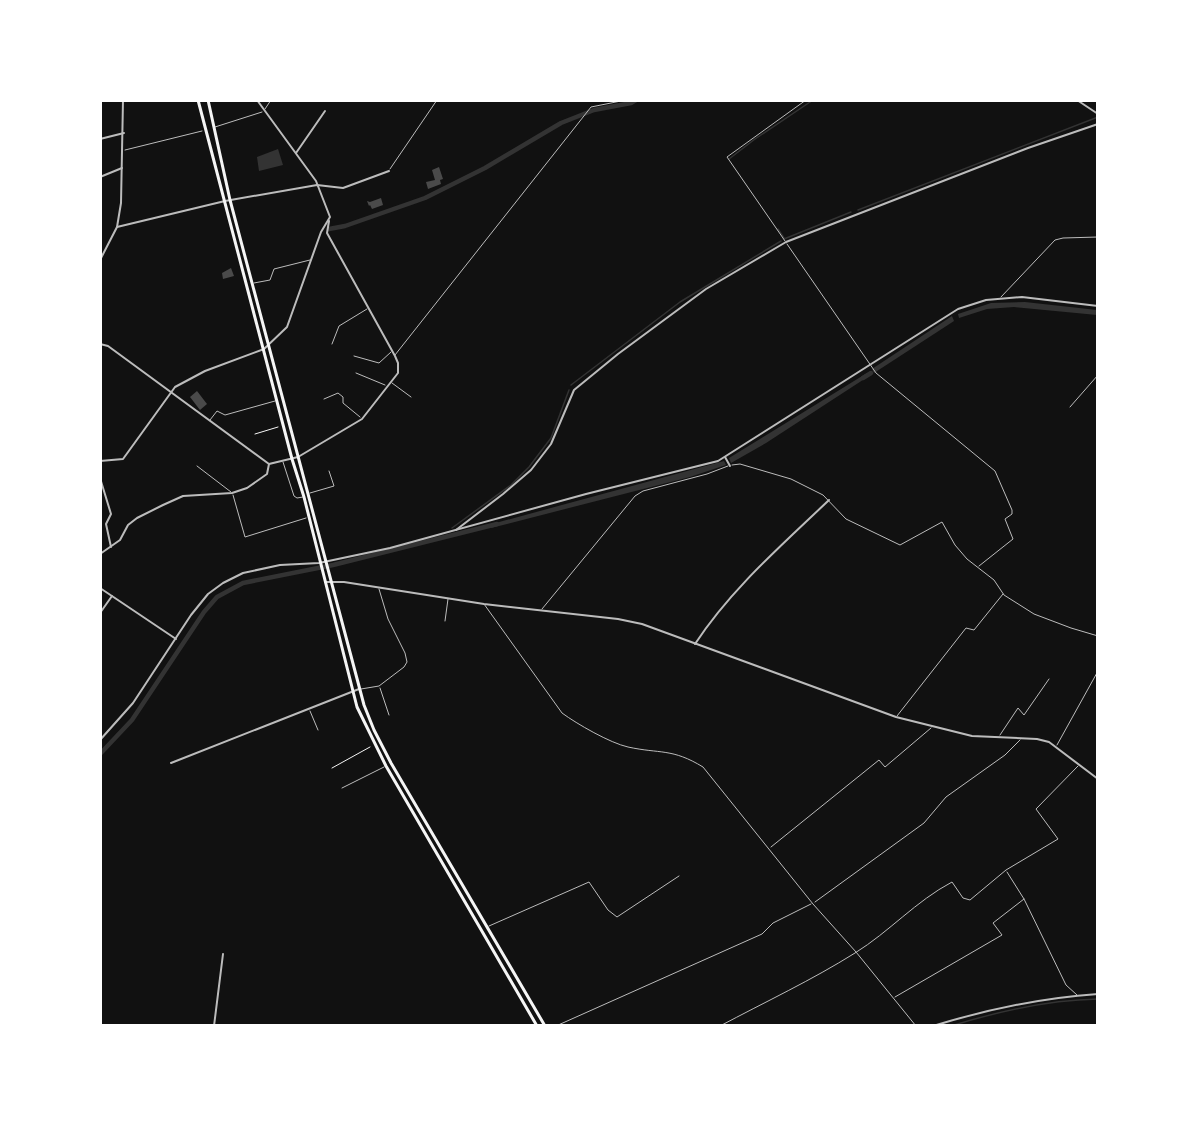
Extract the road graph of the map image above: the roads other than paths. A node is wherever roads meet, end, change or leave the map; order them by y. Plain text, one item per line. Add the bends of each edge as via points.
1 (123, 100) edge
2 (198, 100) edge
3 (208, 100) edge
4 (257, 100) edge
5 (270, 100) edge
6 (437, 100) edge
7 (626, 100) edge
8 (806, 100) edge
9 (1077, 100) edge
10 (264, 110) junction
11 (325, 111) dead end
12 (1098, 114) edge
13 (1098, 124) edge
14 (213, 128) junction
15 (206, 130) junction
16 (124, 134) junction
17 (100, 139) edge
18 (122, 151) junction
19 (296, 153) junction
20 (122, 168) junction
21 (389, 171) joint
22 (100, 177) edge
23 (317, 185) junction
24 (227, 201) junction
25 (330, 217) junction
26 (117, 227) junction
27 (1098, 237) edge
28 (786, 242) junction
29 (100, 260) edge
30 (311, 260) junction
31 (252, 283) junction
32 (1000, 298) junction
33 (1098, 306) edge
34 (367, 309) junction
35 (100, 344) edge
36 (332, 344) dead end
37 (269, 346) junction
38 (264, 349) junction
39 (392, 351) junction
40 (354, 356) dead end
41 (395, 356) junction
42 (870, 364) junction
43 (356, 373) dead end
44 (1098, 375) edge
45 (391, 382) junction
46 (387, 387) junction
47 (171, 392) junction
48 (411, 397) dead end
49 (324, 399) dead end
50 (277, 400) junction
51 (1070, 407) dead end
52 (362, 419) junction
53 (209, 421) junction
54 (298, 457) junction
55 (725, 457) junction
56 (292, 459) junction
57 (100, 461) edge
58 (283, 462) junction
59 (269, 464) junction
60 (197, 466) dead end
61 (730, 466) junction
62 (329, 471) dead end
63 (100, 478) edge
64 (232, 493) junction
65 (305, 496) junction
66 (829, 500) junction
67 (313, 516) junction
68 (308, 517) junction
69 (454, 531) junction
70 (111, 547) junction
71 (100, 554) edge
72 (326, 562) junction
73 (319, 563) junction
74 (978, 567) junction
75 (332, 581) junction
76 (324, 582) junction
77 (100, 588) edge
78 (378, 588) junction
79 (1003, 594) junction
80 (112, 596) junction
81 (448, 598) junction
82 (484, 604) junction
83 (541, 611) junction
84 (100, 613) edge
85 (445, 621) dead end
86 (1098, 636) edge
87 (176, 639) junction
88 (346, 639) junction
89 (341, 642) junction
90 (695, 644) junction
91 (1098, 671) edge
92 (1049, 679) dead end
93 (379, 686) junction
94 (359, 689) junction
95 (352, 691) junction
96 (309, 710) junction
97 (388, 715) dead end
98 (896, 717) junction
99 (933, 726) junction
100 (318, 730) dead end
101 (999, 737) junction
102 (1022, 738) junction
103 (100, 740) edge
104 (1056, 746) junction
105 (171, 763) dead end
106 (391, 764) junction
107 (386, 766) junction
108 (1079, 766) junction
109 (1098, 780) edge
110 (342, 788) dead end
111 (434, 837) junction
112 (428, 840) junction
113 (769, 849) junction
114 (1006, 870) junction
115 (679, 876) dead end
116 (1024, 899) junction
117 (813, 903) junction
118 (487, 927) junction
119 (856, 952) junction
120 (223, 954) dead end
121 (1098, 994) edge
122 (1077, 995) junction
123 (893, 998) junction
124 (214, 1026) edge
125 (537, 1026) edge
126 (545, 1026) edge
127 (556, 1026) edge
128 (720, 1026) edge
129 (916, 1026) edge
130 (933, 1026) edge

1 - 16 street
2 - 15 main road
3 - 14 main road
4 - 10 street
5 - 10 lane
6 - 21 lane
7 - 41 lane via 591,107
8 - 28 lane via 727,157
9 - 12 street
10 - 14 lane
10 - 19 street
11 - 19 street
13 - 28 street
14 - 15 lane
14 - 24 main road
15 - 18 lane
15 - 24 main road
16 - 17 street
16 - 18 street
18 - 20 street
19 - 23 street
20 - 22 street
20 - 26 street
21 - 23 street via 343,188
23 - 24 street
23 - 25 street
24 - 26 street
24 - 31 main road
24 - 38 main road
25 - 30 street
25 - 34 street via 327,233
26 - 29 street
27 - 32 lane via 1056,240
28 - 42 lane
28 - 69 street via 706,289 574,390 551,444 531,470
30 - 31 lane via 274,269 270,280
30 - 37 street via 287,327
31 - 37 main road
32 - 33 street
32 - 42 street via 958,309
34 - 36 lane via 339,326
34 - 39 street
35 - 47 street
37 - 38 street
37 - 54 main road
38 - 47 street via 187,380
38 - 50 main road
39 - 40 lane via 379,363
39 - 41 street
41 - 45 street via 398,372
42 - 55 street
42 - 74 lane via 995,471 1012,510 1005,519 1013,539
43 - 46 lane
44 - 51 lane
45 - 46 street
45 - 48 lane
46 - 52 street
47 - 53 street
47 - 57 street via 123,459
49 - 52 lane via 338,393 343,403
50 - 53 lane via 225,415 217,411
50 - 56 main road
52 - 54 street
53 - 59 street
54 - 56 street
54 - 65 main road
55 - 61 street
55 - 69 street
56 - 58 street
56 - 65 main road
58 - 59 street
58 - 65 lane via 294,496
59 - 64 street via 267,474 260,480
60 - 64 lane
61 - 66 lane via 740,464 791,480
61 - 83 lane via 635,496
62 - 65 lane via 334,486
63 - 70 street via 111,514 106,524
64 - 68 lane via 244,537
64 - 70 street via 183,496 137,518
65 - 67 main road
65 - 68 main road
66 - 74 lane via 846,519 900,545 942,522 955,545
66 - 90 street via 734,594
67 - 68 lane
67 - 72 main road
68 - 73 main road
69 - 72 street
70 - 71 street
72 - 73 street
72 - 75 main road
73 - 76 main road
73 - 87 street via 280,565 243,573 224,583 208,594
74 - 79 lane
75 - 76 street
75 - 78 street
75 - 88 main road
76 - 89 main road
77 - 80 street
78 - 81 street
78 - 93 lane via 407,662
79 - 86 lane via 1034,614
79 - 98 lane via 974,630 966,628
80 - 84 street
80 - 87 street
81 - 82 street
81 - 85 lane
82 - 83 street
82 - 113 lane via 562,713 625,746 662,750 703,767
83 - 90 street via 642,624
87 - 103 street via 133,703
88 - 89 main road
88 - 94 main road
89 - 95 main road
90 - 98 street
91 - 104 lane
92 - 101 lane via 1024,715 1018,708
93 - 94 lane
93 - 97 lane
94 - 95 street
94 - 106 main road
95 - 96 street
95 - 107 main road
96 - 100 lane
96 - 105 street
98 - 99 street
99 - 101 street via 972,736
99 - 113 lane via 885,767 879,760
101 - 102 street
102 - 104 street via 1037,738
102 - 117 lane via 1005,755 946,797 924,823
104 - 108 street
106 - 107 lane
106 - 111 main road
107 - 110 lane
107 - 112 main road
108 - 109 street
108 - 114 lane via 1036,809 1058,839
111 - 112 main road
111 - 118 main road
112 - 125 main road
113 - 117 lane
114 - 116 lane
114 - 119 lane via 970,900 963,898 952,882 940,888
115 - 118 lane via 617,917 590,882
116 - 122 lane via 1066,986
116 - 123 lane via 993,923 1002,935
117 - 119 lane
117 - 127 lane via 773,923 762,934
118 - 126 main road
119 - 123 lane
119 - 128 lane
120 - 124 street
121 - 122 street
122 - 130 street via 993,1008
123 - 129 lane

